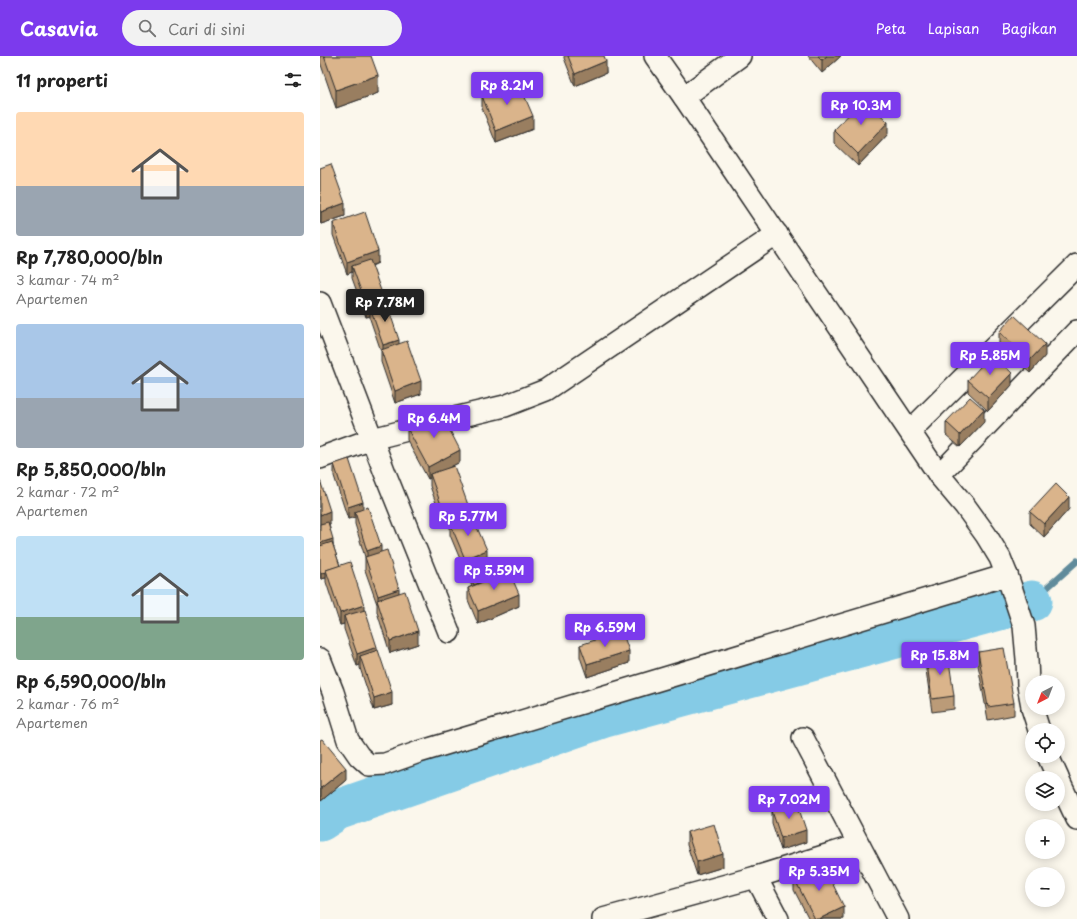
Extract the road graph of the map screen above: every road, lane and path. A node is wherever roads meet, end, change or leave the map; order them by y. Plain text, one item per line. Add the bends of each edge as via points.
1 (655, 56) edge
2 (740, 56) edge
3 (684, 97) junction
4 (776, 234) junction
5 (1077, 265) edge
6 (320, 303) edge
7 (1077, 331) edge
8 (910, 431) junction
9 (372, 439) junction
10 (320, 458) edge
11 (939, 475) junction
12 (1008, 577) junction
13 (449, 632) dead end
14 (320, 658) edge
15 (1028, 675) edge
16 (803, 738) dead end
17 (1065, 793) edge
18 (1077, 819) edge
19 (859, 845) junction
20 (756, 877) junction
21 (603, 919) edge
22 (778, 919) edge
23 (898, 919) edge

1 - 3 street
2 - 3 street
3 - 4 street
4 - 8 street
4 - 9 street via 546,390 505,406
5 - 8 street
6 - 9 street
7 - 11 street
8 - 11 street
9 - 10 street
9 - 13 street
11 - 12 street via 986,535
12 - 14 street via 385,764 370,764 359,756 348,740
12 - 15 street via 1024,626
16 - 19 street
17 - 18 street
19 - 20 street
19 - 23 street
20 - 21 street
20 - 22 street

